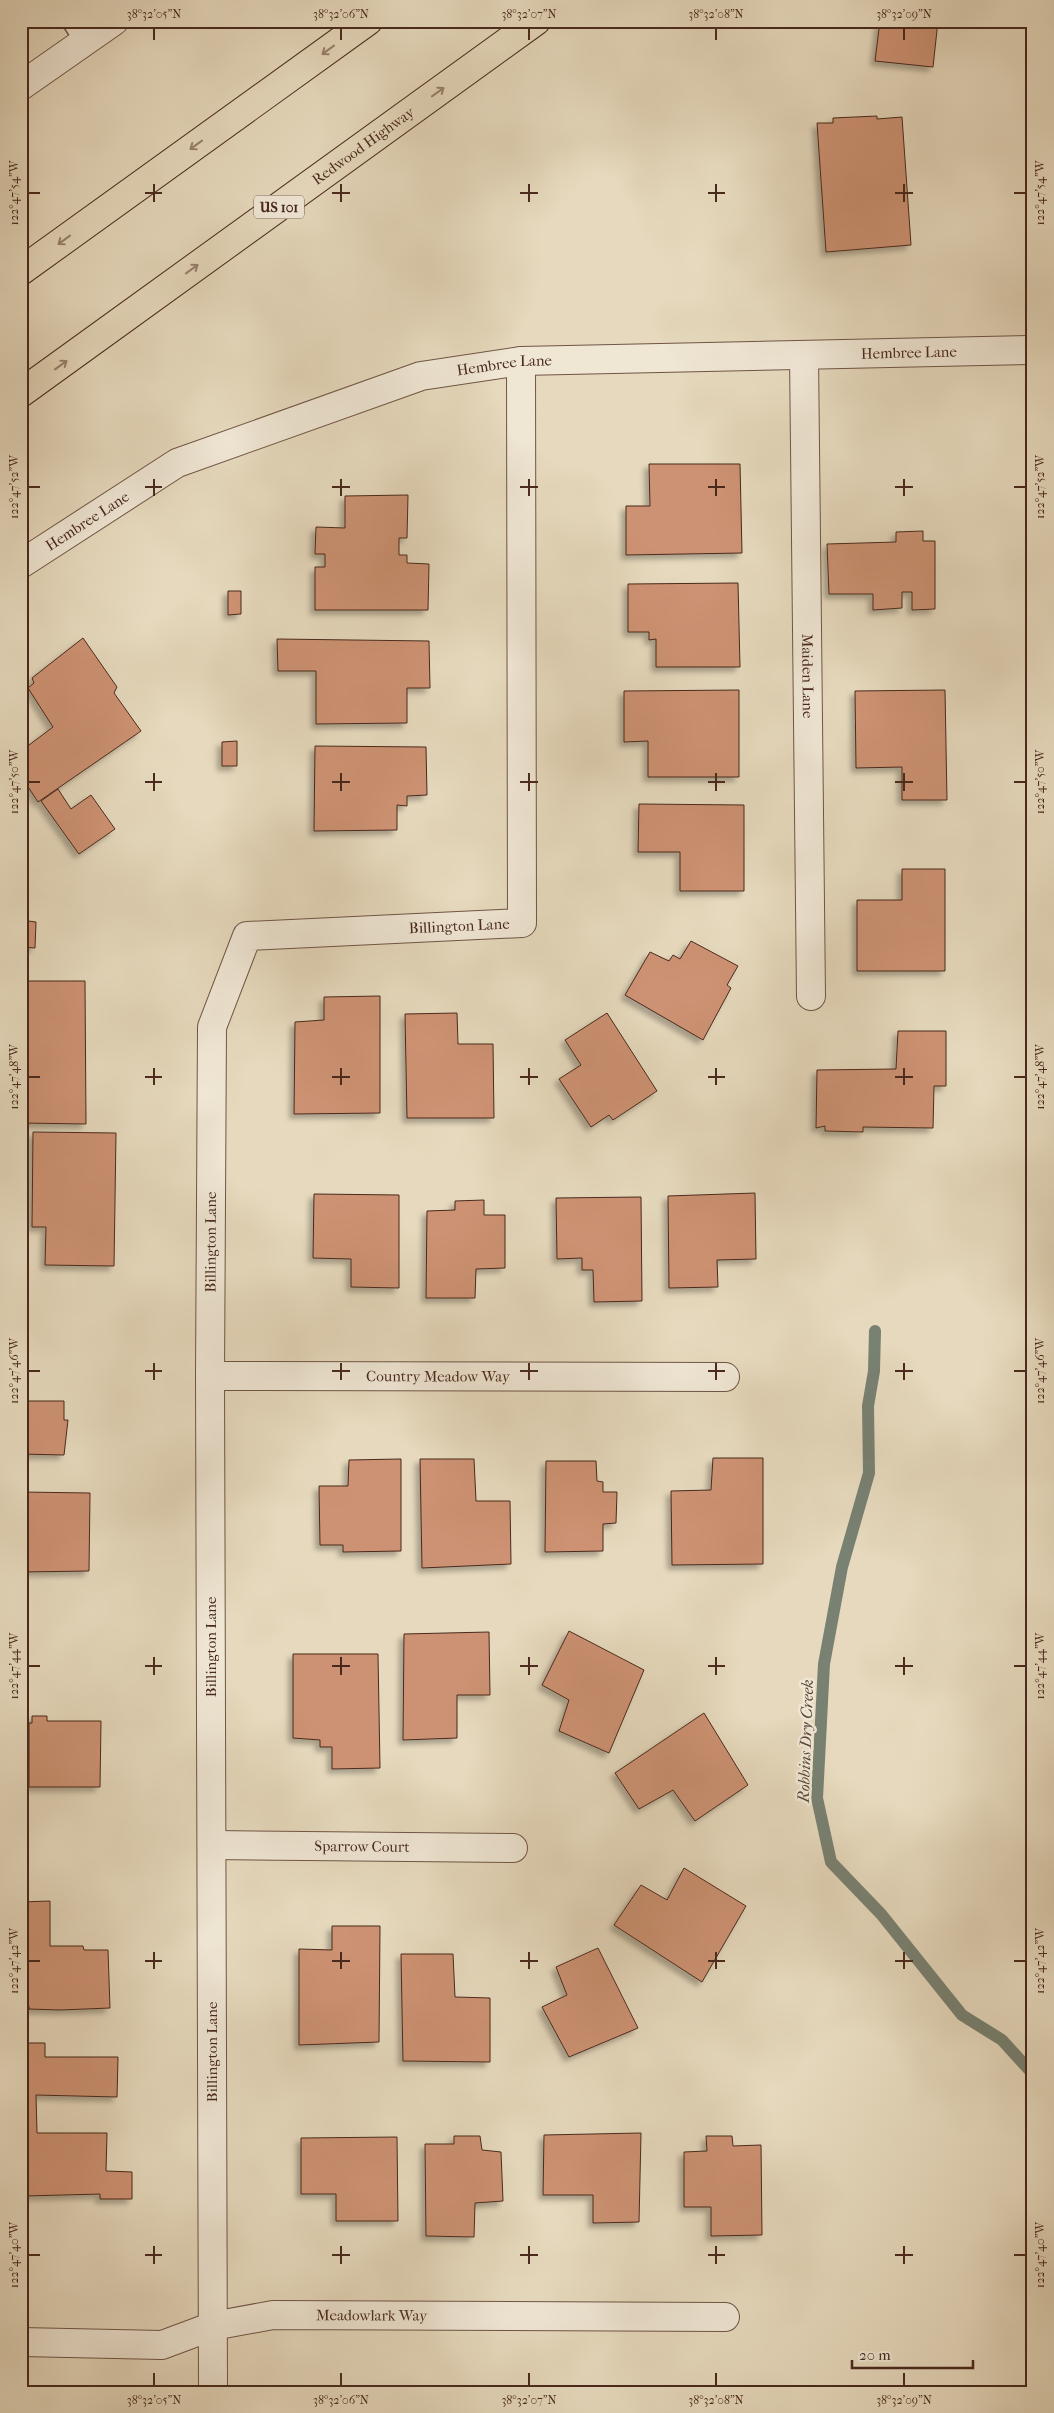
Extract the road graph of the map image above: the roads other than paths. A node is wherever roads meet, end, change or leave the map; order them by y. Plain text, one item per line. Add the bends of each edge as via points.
1 (114, 21) edge
2 (368, 21) edge
3 (536, 21) edge
4 (79, 31) edge
5 (21, 86) edge
6 (21, 271) edge
7 (1033, 350) edge
8 (804, 355) junction
9 (521, 361) junction
10 (21, 393) edge
11 (21, 564) edge
12 (811, 996) dead end
13 (210, 1376) junction
14 (725, 1377) dead end
15 (212, 1845) junction
16 (513, 1848) dead end
17 (725, 2317) dead end
18 (213, 2326) junction
19 (21, 2342) edge
20 (213, 2392) edge

1 - 4 street
2 -> 6 highway
10 -> 3 highway, Redwood Highway / US 101
4 - 5 street
7 - 8 street, Hembree Lane
8 - 9 street, Hembree Lane
8 - 12 street, Maiden Lane
9 - 11 street, Hembree Lane via 421,376 177,463
9 - 13 street, Billington Lane via 522,923 247,936 212,1027
13 - 14 street, Country Meadow Way
13 - 15 street, Billington Lane
15 - 16 street, Sparrow Court
15 - 18 street, Billington Lane
17 - 18 street, Meadowlark Way via 273,2315
18 - 19 street, Meadowlark Way via 162,2345
18 - 20 street, Billington Lane

